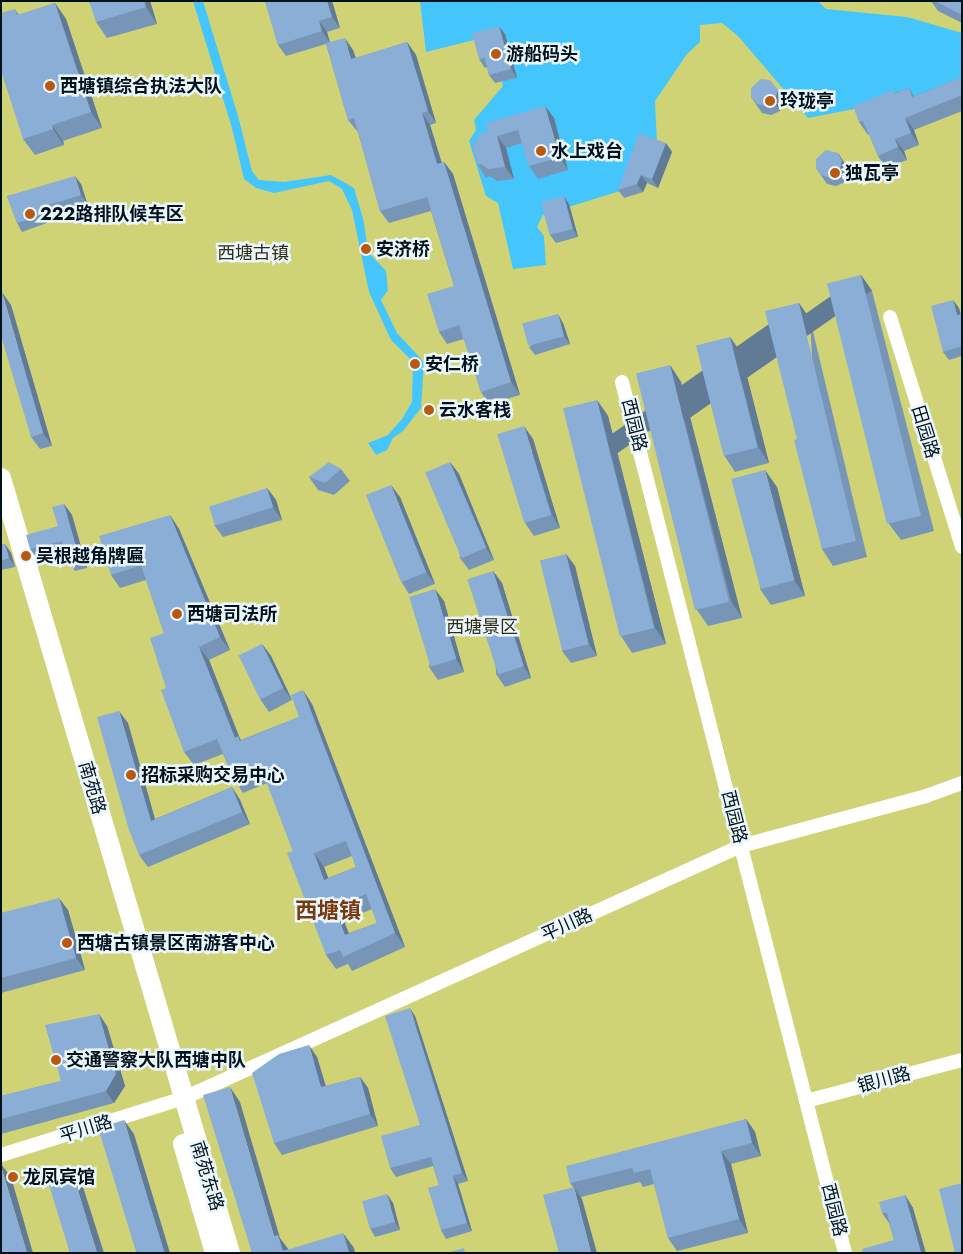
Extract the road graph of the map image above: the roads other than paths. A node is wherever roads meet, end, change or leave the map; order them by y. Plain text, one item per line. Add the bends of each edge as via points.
1 (890, 317) dead end
2 (622, 382) dead end
3 (1, 478) edge
4 (1, 521) edge
5 (962, 546) edge
6 (962, 783) edge
7 (741, 846) junction
8 (962, 1060) edge
9 (178, 1101) junction
10 (806, 1101) junction
11 (1, 1155) edge
12 (215, 1253) edge
13 (230, 1253) edge
14 (845, 1253) edge

1 - 5 street, 田园路
2 - 7 street, 西园路
3 - 9 main road, 南苑路
4 - 9 main road, 南苑路
6 - 7 street, 平川路 via 926,796
7 - 9 street, 平川路
7 - 10 street, 西园路
8 - 10 street, 银川路
9 - 11 street, 平川路
9 - 12 main road, 南苑东路
9 - 13 main road, 南苑东路
10 - 14 street, 西园路

